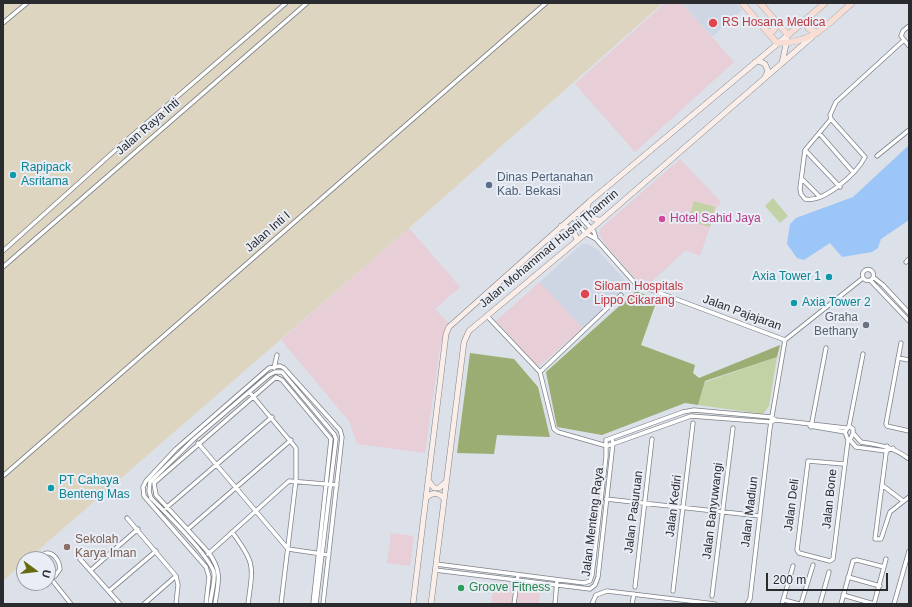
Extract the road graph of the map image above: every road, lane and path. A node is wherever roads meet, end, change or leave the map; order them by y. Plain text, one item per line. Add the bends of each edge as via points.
1 (27, 3) edge
2 (286, 3) edge
3 (307, 3) edge
4 (546, 3) edge
5 (742, 3) edge
6 (760, 3) edge
7 (825, 3) edge
8 (852, 3) edge
9 (807, 19) junction
10 (3, 24) edge
11 (778, 24) junction
12 (909, 26) edge
13 (767, 32) junction
14 (817, 33) junction
15 (788, 35) junction
16 (812, 37) junction
17 (904, 40) junction
18 (778, 43) junction
19 (787, 43) junction
20 (909, 46) edge
21 (755, 62) junction
22 (782, 63) junction
23 (764, 78) junction
24 (831, 119) junction
25 (909, 130) edge
26 (819, 132) junction
27 (805, 150) junction
28 (877, 156) dead end
29 (853, 172) junction
30 (802, 179) junction
31 (840, 187) junction
32 (819, 196) junction
33 (589, 202) junction
34 (575, 215) junction
35 (601, 220) junction
36 (561, 226) junction
37 (591, 229) junction
38 (585, 233) junction
39 (596, 239) junction
40 (577, 240) junction
41 (3, 251) edge
42 (909, 258) edge
43 (906, 262) dead end
44 (3, 267) edge
45 (863, 278) junction
46 (872, 278) junction
47 (621, 295) dead end
48 (909, 313) edge
49 (487, 316) junction
50 (909, 321) edge
51 (786, 340) junction
52 (901, 343) dead end
53 (826, 348) dead end
54 (863, 354) dead end
55 (277, 355) dead end
56 (898, 358) junction
57 (909, 360) edge
58 (274, 366) junction
59 (275, 372) junction
60 (540, 372) junction
61 (276, 377) junction
62 (251, 394) junction
63 (216, 415) junction
64 (272, 417) junction
65 (771, 417) junction
66 (219, 419) junction
67 (776, 420) junction
68 (770, 422) junction
69 (693, 423) dead end
70 (812, 425) junction
71 (733, 428) dead end
72 (847, 429) junction
73 (908, 429) edge
74 (853, 433) junction
75 (612, 438) junction
76 (194, 439) junction
77 (652, 439) dead end
78 (291, 440) junction
79 (849, 440) junction
80 (604, 442) junction
81 (613, 443) junction
82 (198, 444) junction
83 (607, 446) junction
84 (887, 446) junction
85 (893, 448) junction
86 (886, 451) junction
87 (165, 460) junction
88 (909, 460) edge
89 (168, 464) junction
90 (844, 464) junction
91 (216, 466) junction
92 (3, 476) edge
93 (296, 480) junction
94 (428, 480) junction
95 (446, 481) junction
96 (328, 484) junction
97 (337, 485) junction
98 (882, 485) junction
99 (235, 488) junction
100 (909, 497) edge
101 (426, 498) junction
102 (601, 498) junction
103 (444, 499) junction
104 (607, 499) junction
105 (903, 501) junction
106 (646, 503) junction
107 (168, 507) junction
108 (684, 508) junction
109 (164, 510) junction
110 (256, 512) junction
111 (723, 512) junction
112 (760, 516) junction
113 (127, 518) dead end
114 (174, 521) junction
115 (169, 524) junction
116 (138, 529) junction
117 (188, 529) junction
118 (232, 532) junction
119 (288, 549) junction
120 (156, 551) junction
121 (909, 551) edge
122 (209, 553) junction
123 (320, 554) junction
124 (329, 555) junction
125 (204, 557) junction
126 (56, 558) edge
127 (80, 559) dead end
128 (886, 559) dead end
129 (200, 560) junction
130 (832, 560) joint
131 (436, 564) junction
132 (813, 565) dead end
133 (793, 566) dead end
134 (884, 567) junction
135 (91, 570) junction
136 (435, 570) junction
137 (829, 572) dead end
138 (56, 575) edge
139 (518, 575) junction
140 (176, 576) junction
141 (848, 577) junction
142 (557, 580) junction
143 (517, 582) junction
144 (56, 585) edge
145 (557, 586) junction
146 (880, 586) junction
147 (635, 587) dead end
148 (212, 588) junction
149 (217, 588) junction
150 (673, 590) dead end
151 (109, 591) junction
152 (634, 594) junction
153 (843, 595) junction
154 (712, 596) dead end
155 (672, 599) junction
156 (783, 602) edge
157 (72, 604) edge
158 (120, 604) edge
159 (144, 604) edge
160 (176, 604) edge
161 (206, 604) edge
162 (210, 604) edge
163 (216, 604) edge
164 (248, 604) edge
165 (281, 604) edge
166 (313, 604) edge
167 (316, 604) edge
168 (323, 604) edge
169 (413, 604) edge
170 (431, 604) edge
171 (514, 604) edge
172 (555, 604) edge
173 (592, 604) edge
174 (632, 604) edge
175 (672, 604) edge
176 (715, 604) edge
177 (747, 604) edge
178 (800, 604) edge
179 (820, 604) edge
180 (841, 604) edge
181 (874, 604) edge
182 (894, 604) edge

1 - 10 street
2 - 41 street, Jalan Raya Inti
3 - 44 street, Jalan Raya Inti
4 - 92 street, Jalan Inti I
5 - 13 main road
6 - 11 main road
7 - 9 main road, Jalan Mohammad Husni Thamrin
8 - 14 main road, Jalan Mohammad Husni Thamrin
9 - 14 main road via 808,28
9 - 15 main road, Jalan Mohammad Husni Thamrin
11 - 13 main road via 773,31
11 - 15 main road
12 - 17 street via 902,34
13 - 18 main road
14 - 16 main road, Jalan Mohammad Husni Thamrin
15 - 18 street, Jalan Mohammad Husni Thamrin
15 - 19 street
16 - 19 main road
16 - 22 street, Jalan Mohammad Husni Thamrin
17 - 20 street
17 - 24 street via 836,102 830,115
18 - 19 main road
18 - 21 street, Jalan Mohammad Husni Thamrin
19 - 22 street
21 - 23 street via 766,64 768,71
21 - 33 street, Jalan Mohammad Husni Thamrin
22 - 23 street, Jalan Mohammad Husni Thamrin
23 - 35 street, Jalan Mohammad Husni Thamrin
24 - 26 street
24 - 29 street via 864,155 864,159
25 - 28 street
26 - 27 street
26 - 29 street
27 - 30 street
27 - 31 street
29 - 31 street
30 - 32 street
30 - 32 street via 802,197 808,200
31 - 32 street
33 - 34 street, Jalan Mohammad Husni Thamrin
33 - 35 street via 589,215
34 - 36 street, Jalan Mohammad Husni Thamrin
34 - 37 street, Jalan Pajajaran
34 - 38 street, Jalan Pajajaran
35 - 37 street, Jalan Mohammad Husni Thamrin
36 - 40 street via 573,229
36 - 94 street, Jalan Mohammad Husni Thamrin via 449,327 446,334
37 - 38 street, Jalan Mohammad Husni Thamrin
37 - 39 street, Jalan Pajajaran
38 - 39 street, Jalan Pajajaran
38 - 40 street, Jalan Mohammad Husni Thamrin
39 - 51 street, Jalan Pajajaran via 634,282 641,286
40 - 49 street, Jalan Mohammad Husni Thamrin
42 - 43 street
45 - 46 street
45 - 46 street via 867,269 871,270
45 - 51 street
46 - 48 street via 883,285
46 - 50 street
47 - 60 street
49 - 60 street
49 - 95 street, Jalan Mohammad Husni Thamrin via 469,331 464,342
51 - 65 street, Jalan Madiun
52 - 56 street
53 - 70 street
54 - 72 street
55 - 58 street
56 - 57 street
56 - 73 street via 886,425
58 - 59 street
58 - 63 street
58 - 97 street via 284,368 340,430 342,437
59 - 61 street
59 - 62 street
59 - 96 street via 282,372 334,434 336,439
60 - 80 street via 554,429
61 - 62 street
61 - 96 street via 282,380 331,439
62 - 64 street
62 - 66 street
62 - 82 street
63 - 66 street
63 - 87 street
64 - 78 street
64 - 91 street
65 - 67 street
65 - 68 street, Jalan Madiun
65 - 75 street via 689,411
66 - 76 street
67 - 68 street
67 - 70 street
68 - 81 street via 691,416
68 - 112 street, Jalan Madiun
69 - 108 street, Jalan Kediri
70 - 72 street
71 - 111 street, Jalan Banyuwangi
72 - 74 street via 853,429
72 - 79 street
74 - 79 street, Jalan Bone
74 - 84 street via 861,442
75 - 80 street
75 - 81 street, Jalan Menteng Raya
76 - 82 street
76 - 89 street
77 - 106 street, Jalan Pasuruan
78 - 93 street via 296,448
78 - 99 street
79 - 86 street via 856,447
79 - 90 street, Jalan Bone
80 - 83 street, Jalan Menteng Raya
81 - 83 street
81 - 104 street, Jalan Menteng Raya
82 - 91 street
82 - 107 street via 154,483 156,495
83 - 102 street, Jalan Menteng Raya
84 - 85 street
84 - 86 street
85 - 86 street
85 - 88 street
86 - 98 street
87 - 89 street
87 - 115 street via 146,480 143,487 144,496
89 - 109 street via 150,482 149,491 151,498
90 - 130 street, Jalan Bone
90 - 130 street, Jalan Deli via 811,460 807,464 797,550 798,553
91 - 99 street
91 - 107 street
93 - 96 street
93 - 110 street via 289,481
93 - 119 street
94 - 95 street via 434,488 444,486
94 - 101 street, Jalan Mohammad Husni Thamrin
95 - 103 street, Jalan Mohammad Husni Thamrin
96 - 97 street
96 - 123 street
97 - 124 street
98 - 105 street
98 - 105 street via 876,540 881,539 890,512
99 - 110 street
99 - 117 street
100 - 105 street
101 - 103 street via 438,494
101 - 169 street, Jalan Mohammad Husni Thamrin
102 - 104 street
102 - 142 street, Jalan Menteng Raya via 590,581 584,583
103 - 131 street, Jalan Mohammad Husni Thamrin
104 - 106 street
104 - 145 street, Jalan Menteng Raya via 595,585 590,589
106 - 108 street
106 - 147 street, Jalan Pasuruan
107 - 109 street
107 - 117 street
108 - 111 street
108 - 150 street, Jalan Kediri
109 - 114 street
110 - 118 street
110 - 119 street
111 - 112 street
111 - 154 street, Jalan Banyuwangi
112 - 177 street, Jalan Madiun via 750,599
113 - 116 street
114 - 115 street
114 - 125 street
115 - 129 street
116 - 120 street
116 - 135 street
117 - 122 street
118 - 122 street
118 - 164 street via 247,552 252,565
119 - 123 street
119 - 165 street
120 - 140 street
120 - 151 street
121 - 182 street
122 - 125 street
122 - 149 street via 219,570
123 - 124 street
123 - 166 street
123 - 167 street
124 - 168 street
125 - 129 street
125 - 148 street via 214,573
126 - 138 street via 60,563 60,569
127 - 135 street
128 - 134 street
129 - 161 street via 209,576
131 - 136 street, Jalan Mohammad Husni Thamrin
131 - 139 street, Jalan Menteng Raya
132 - 178 street
133 - 156 street
134 - 141 street via 856,560 853,561
134 - 146 street
135 - 151 street
136 - 143 street, Jalan Menteng Raya
136 - 170 street, Jalan Mohammad Husni Thamrin
137 - 179 street
139 - 142 street, Jalan Menteng Raya
139 - 143 street
140 - 159 street
140 - 160 street
141 - 146 street
141 - 153 street
142 - 145 street
143 - 145 street, Jalan Menteng Raya
143 - 171 street
144 - 157 street
145 - 172 street
146 - 181 street
148 - 149 street
148 - 162 street
149 - 163 street
151 - 158 street
152 - 155 street
152 - 173 street via 607,591 596,595
152 - 174 street
153 - 180 street
153 - 181 street
155 - 175 street
155 - 176 street
156 - 178 street

